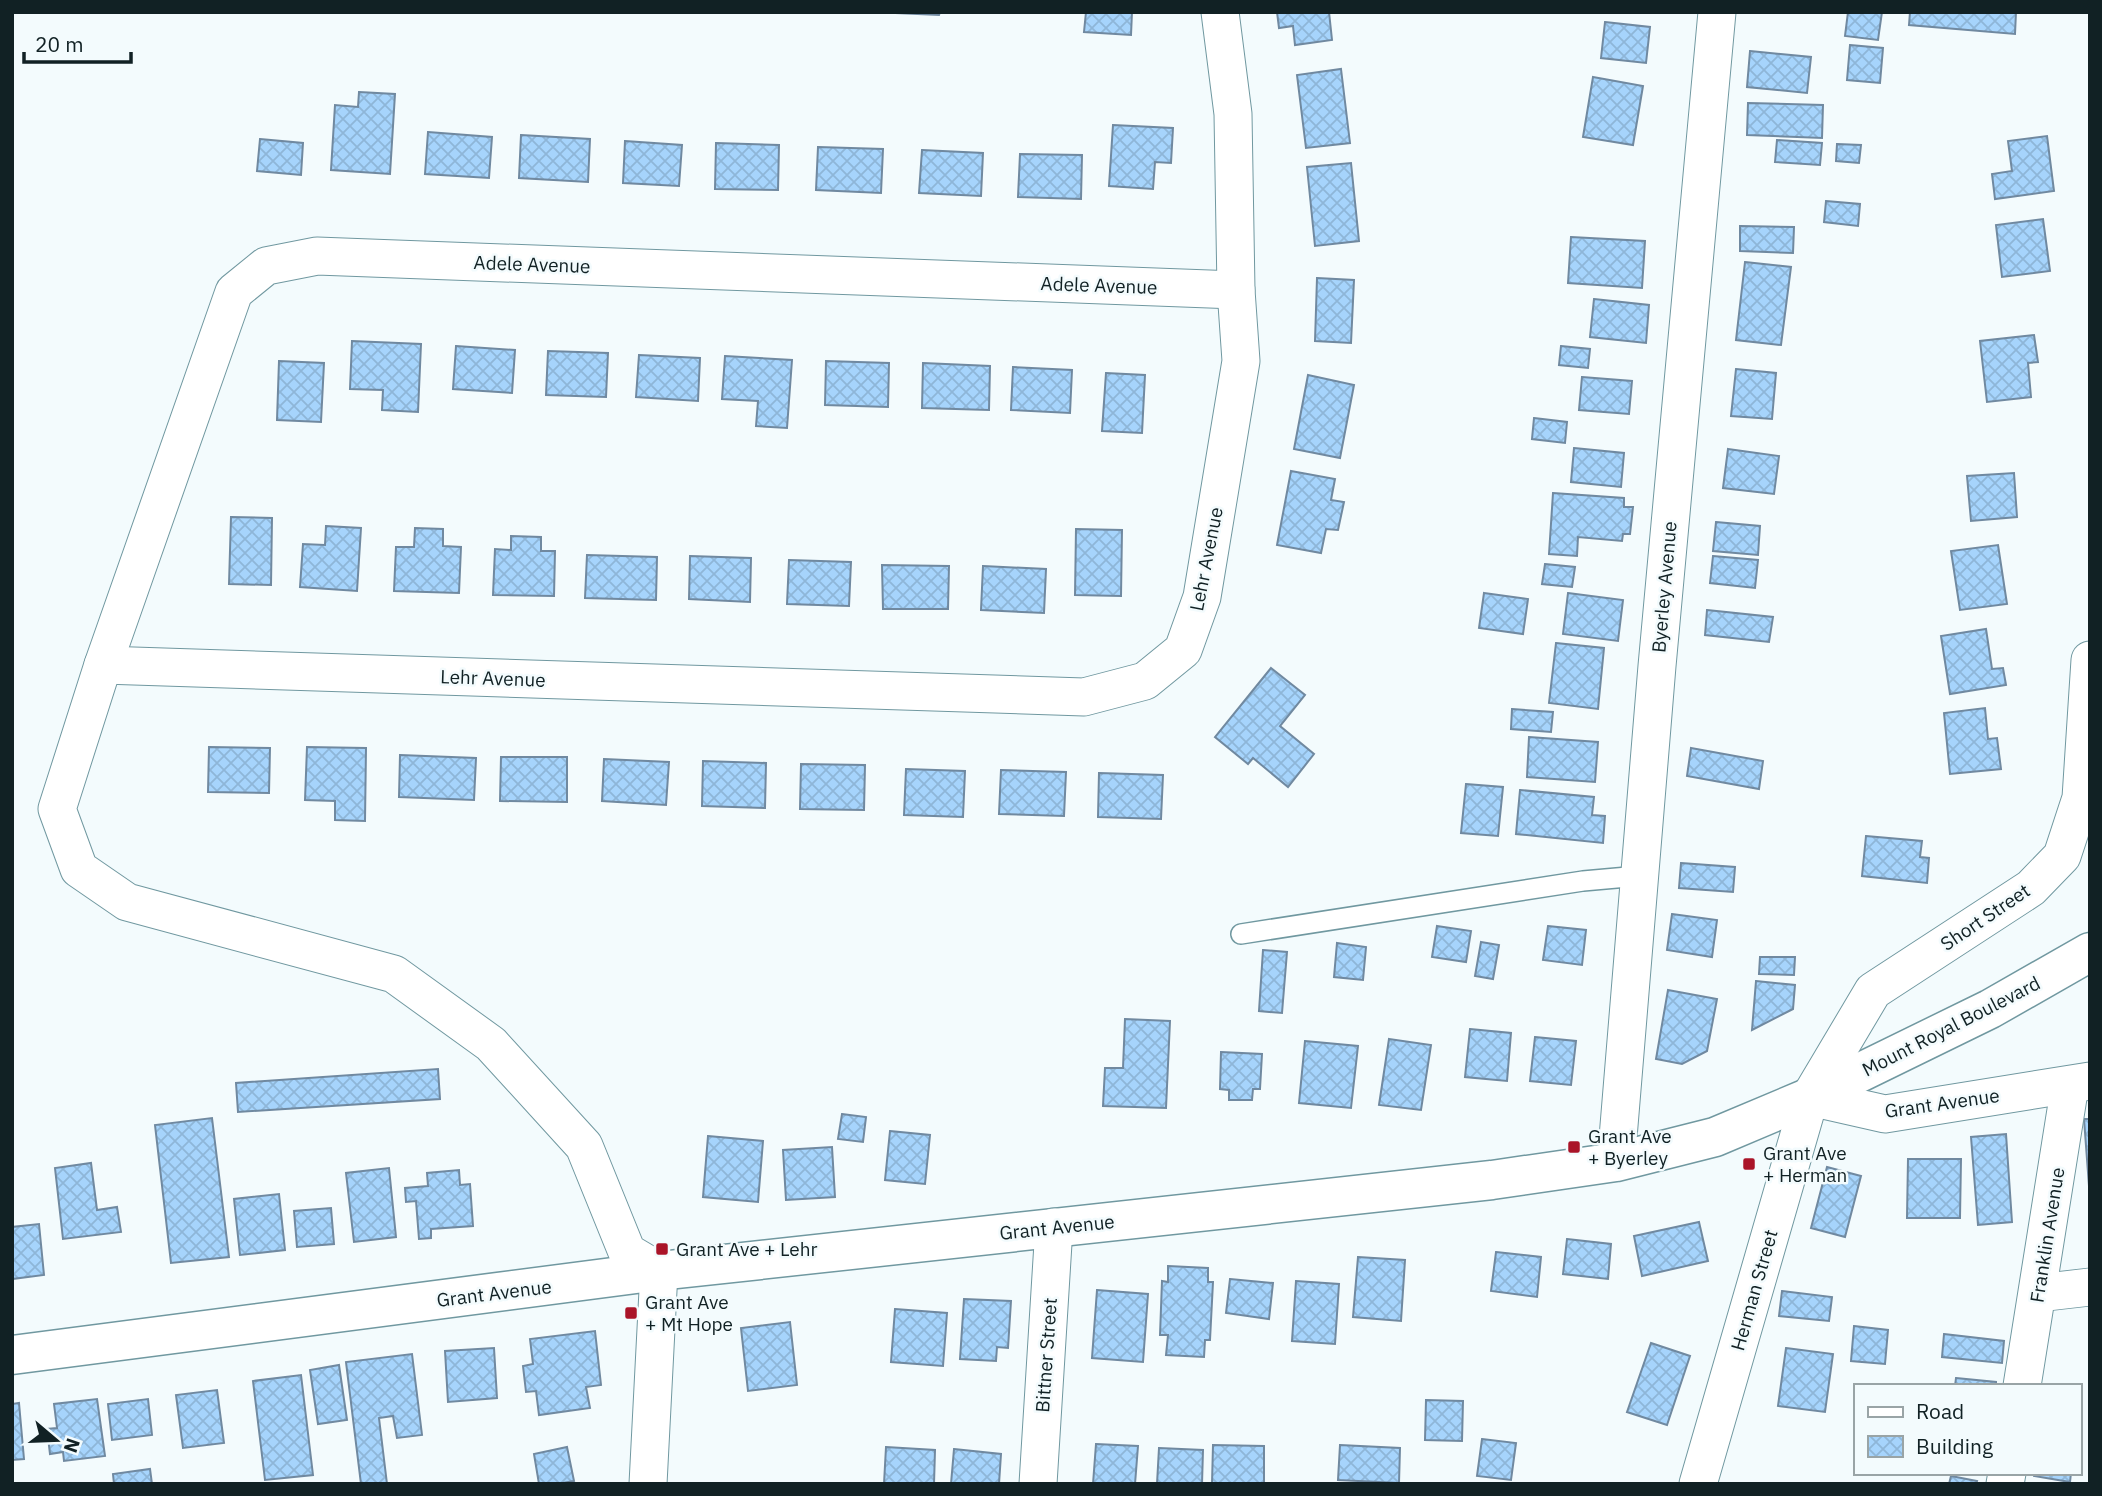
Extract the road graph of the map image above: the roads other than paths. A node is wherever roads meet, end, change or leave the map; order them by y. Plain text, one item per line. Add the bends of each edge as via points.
1 (1220, 12) edge
2 (1717, 12) edge
3 (1236, 290) junction
4 (2090, 660) edge
5 (103, 665) junction
6 (1639, 876) junction
7 (1241, 934) dead end
8 (2090, 952) edge
9 (2080, 1083) edge
10 (1810, 1097) junction
11 (1616, 1162) junction
12 (1054, 1227) junction
13 (659, 1271) junction
14 (2090, 1287) edge
15 (2038, 1293) junction
16 (12, 1355) edge
17 (2022, 1384) edge
18 (648, 1484) edge
19 (1038, 1484) edge
20 (1698, 1484) edge

1 - 3 street, Lehr Avenue via 1233,114
2 - 6 street, Byerley Avenue
3 - 5 street, Adele Avenue via 317,256 266,266 234,292
3 - 5 street, Lehr Avenue via 1241,361 1202,597 1183,650 1145,681 1084,697
4 - 10 street, Short Street via 2081,798 2062,856 2031,888 1873,991
5 - 13 street via 57,809 79,869 127,902 394,974 491,1044 584,1146 627,1252
6 - 7 lane
6 - 11 street, Byerley Avenue
8 - 10 main road, Mount Royal Boulevard via 1990,1009
9 - 10 street, Grant Avenue via 1885,1114
9 - 15 street, Franklin Avenue
10 - 11 main road, Grant Avenue via 1715,1137
10 - 20 street, Herman Street
11 - 12 main road, Grant Avenue via 1492,1180
12 - 13 main road, Grant Avenue
12 - 19 street, Bittner Street
13 - 16 main road, Grant Avenue
13 - 18 street
14 - 15 street
15 - 17 street, Franklin Avenue

